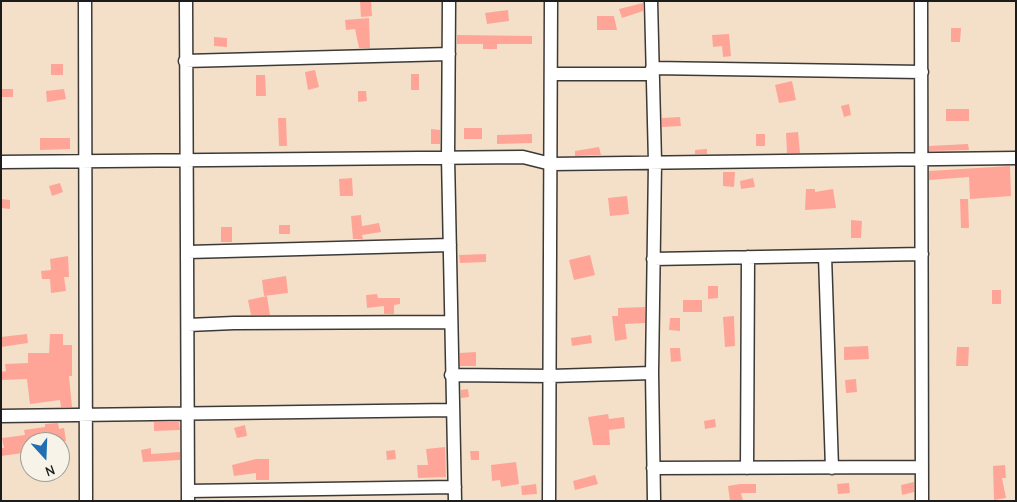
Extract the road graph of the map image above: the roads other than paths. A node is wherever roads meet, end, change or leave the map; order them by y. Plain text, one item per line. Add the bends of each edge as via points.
1 (85, 1) edge
2 (186, 1) edge
3 (448, 1) edge
4 (551, 1) edge
5 (651, 1) edge
6 (921, 1) edge
7 (449, 54) junction
8 (185, 61) junction
9 (652, 71) junction
10 (922, 72) junction
11 (551, 74) junction
12 (448, 157) junction
13 (1016, 158) edge
14 (922, 159) junction
15 (188, 160) junction
16 (1, 162) edge
17 (85, 162) junction
18 (655, 162) junction
19 (551, 164) junction
20 (450, 244) junction
21 (188, 252) junction
22 (922, 254) junction
23 (825, 256) junction
24 (748, 257) junction
25 (653, 259) junction
26 (450, 322) junction
27 (188, 326) junction
28 (652, 373) junction
29 (451, 374) junction
30 (551, 376) junction
31 (452, 410) junction
32 (86, 414) junction
33 (188, 414) junction
34 (1, 416) edge
35 (922, 467) junction
36 (653, 468) junction
37 (747, 468) junction
38 (832, 468) junction
39 (455, 488) junction
40 (188, 496) edge
41 (86, 501) edge
42 (455, 501) edge
43 (549, 501) edge
44 (654, 501) edge
45 (922, 501) edge

1 - 17 street
2 - 8 street
3 - 7 street
4 - 11 street
5 - 9 street
6 - 10 street
7 - 8 street
7 - 12 street
8 - 15 street
9 - 10 street
9 - 11 street
9 - 18 street
10 - 14 street
11 - 19 street
12 - 15 street
12 - 19 street via 523,156
12 - 20 street
13 - 14 street
14 - 18 street
14 - 22 street
15 - 17 street
15 - 21 street
16 - 17 street
17 - 32 street
18 - 19 street
18 - 25 street
19 - 30 street
20 - 21 street
20 - 26 street
21 - 27 street
22 - 23 street
22 - 35 street
23 - 24 street
23 - 38 street
24 - 25 street
24 - 37 street
25 - 28 street
26 - 27 street
26 - 29 street
27 - 33 street
28 - 30 street
28 - 36 street
29 - 30 street
29 - 31 street
30 - 43 street
31 - 33 street
31 - 39 street
32 - 33 street
32 - 34 street
32 - 41 street
33 - 40 street
35 - 38 street
35 - 45 street
36 - 37 street
36 - 44 street
37 - 38 street
39 - 40 street
39 - 42 street

